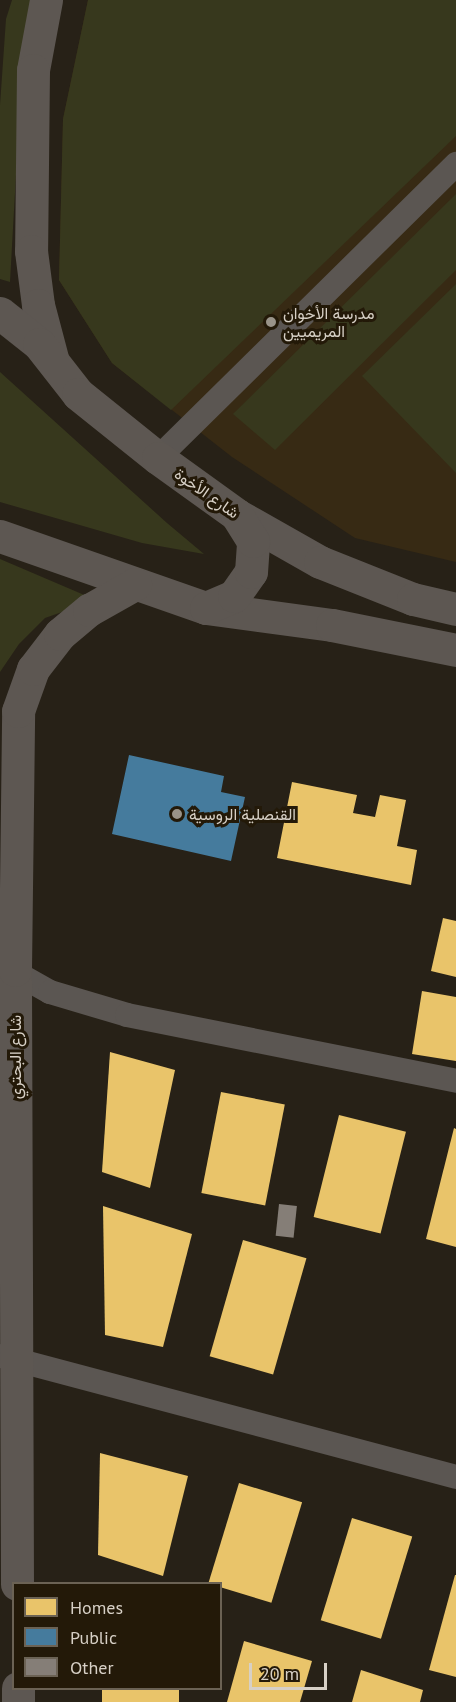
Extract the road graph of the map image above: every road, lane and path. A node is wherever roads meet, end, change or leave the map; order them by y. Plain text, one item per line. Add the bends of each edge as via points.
1 (46, 0) edge
2 (456, 164) edge
3 (0, 313) edge
4 (53, 363) junction
5 (158, 458) junction
6 (237, 515) junction
7 (0, 536) edge
8 (135, 584) junction
9 (206, 608) junction
10 (456, 609) edge
11 (456, 650) edge
12 (7, 967) edge
13 (456, 1081) edge
14 (8, 1358) edge
15 (456, 1477) edge
16 (17, 1582) edge

1 - 4 main road via 33,70 31,251 38,305
2 - 5 street
3 - 4 main road, شارع الأخوة via 22,328
4 - 5 main road, شارع الأخوة via 78,394
5 - 6 main road, شارع الأخوة
6 - 9 main road via 253,541 251,572 234,596
6 - 10 main road, شارع الأخوة via 320,562 413,599
7 - 8 main road
8 - 9 main road
8 - 12 main road, شارع البحتري via 89,610 60,634 33,669 18,711
9 - 11 main road via 332,624
12 - 13 street via 50,992 127,1015
12 - 14 main road, شارع البحتري
14 - 15 street
14 - 16 main road, شارع البحتري

